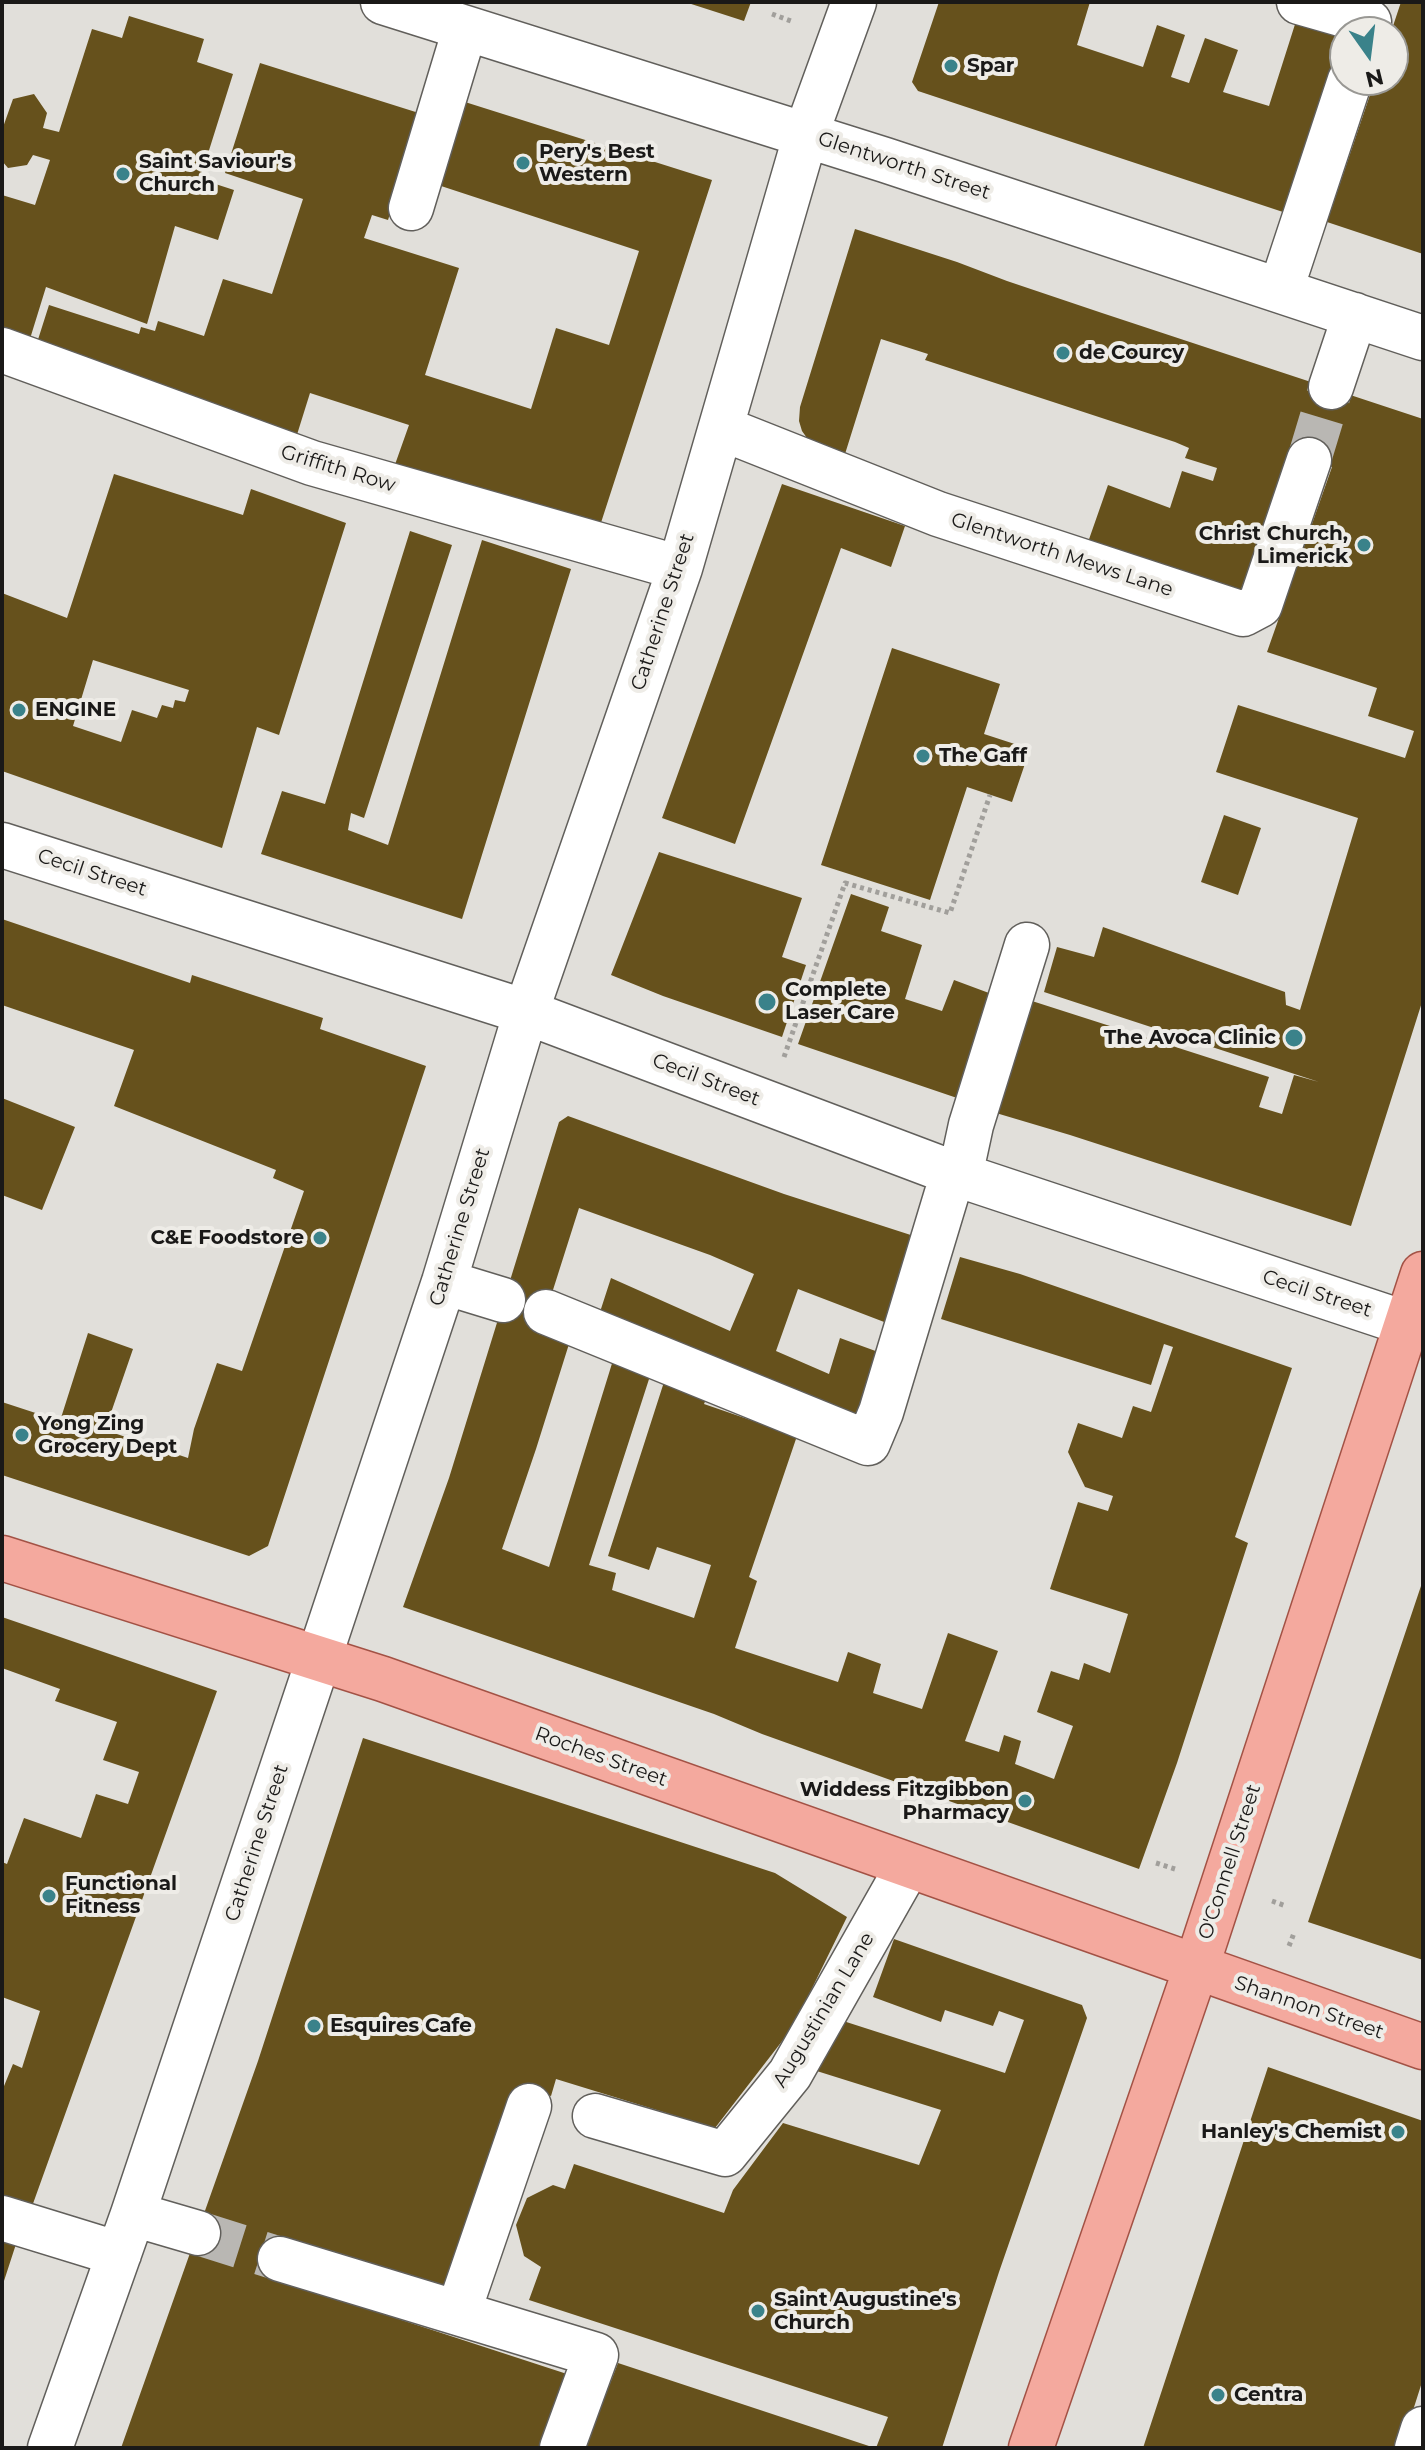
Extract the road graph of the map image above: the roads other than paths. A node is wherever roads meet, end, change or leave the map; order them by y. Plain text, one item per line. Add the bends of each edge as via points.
1 (383, 2) edge
2 (854, 2) edge
3 (1299, 2) edge
4 (1357, 16) edge
5 (465, 29) junction
6 (1345, 96) edge
7 (806, 134) junction
8 (411, 208) dead end
9 (1281, 289) junction
10 (1355, 315) junction
11 (1423, 338) edge
12 (2, 350) edge
13 (1331, 387) tunnel mouth
14 (721, 428) junction
15 (1309, 460) tunnel mouth
16 (680, 568) junction
17 (2, 845) edge
18 (1027, 945) dead end
19 (526, 1012) junction
20 (956, 1174) junction
21 (1423, 1274) edge
22 (444, 1282) junction
23 (503, 1300) dead end
24 (546, 1312) dead end
25 (1415, 1326) edge
26 (2, 1558) edge
27 (319, 1658) junction
28 (908, 1866) junction
29 (1196, 1968) junction
30 (1423, 2047) edge
31 (529, 2106) dead end
32 (595, 2116) dead end
33 (2, 2218) edge
34 (198, 2233) tunnel mouth
35 (126, 2234) junction
36 (280, 2259) tunnel mouth
37 (458, 2313) junction
38 (1423, 2429) edge
39 (50, 2448) edge
40 (562, 2448) edge
41 (1031, 2448) edge
42 (1417, 2448) edge

1 - 5 street, Glentworth Street
2 - 7 street, Catherine Street
3 - 4 street
5 - 7 street, Glentworth Street
5 - 8 street
6 - 9 street
7 - 9 street, Glentworth Street
7 - 14 street, Catherine Street
9 - 10 street, Glentworth Street
10 - 11 street, Glentworth Street
10 - 13 street
12 - 16 street, Griffith Row via 312,463
14 - 15 street, Glentworth Mews Lane via 938,514 1243,614 1260,605
14 - 16 street, Catherine Street
16 - 19 street, Catherine Street
17 - 19 street, Cecil Street
18 - 20 street
19 - 20 street, Cecil Street
19 - 22 street, Catherine Street
20 - 24 street via 868,1443
20 - 25 street, Cecil Street
21 - 25 main road, O'Connell Street
22 - 23 street
22 - 27 street, Catherine Street
25 - 29 main road, O'Connell Street
26 - 27 main road, Roches Street
27 - 28 main road, Roches Street
27 - 35 street, Catherine Street
28 - 29 main road, Roches Street
28 - 32 street, Augustinian Lane via 790,2074 725,2154
29 - 30 main road, Shannon Street
29 - 41 main road, O'Connell Street
31 - 37 street
33 - 35 street
34 - 35 street
35 - 39 street, Catherine Street
36 - 37 street
37 - 40 street via 596,2355
38 - 42 street

